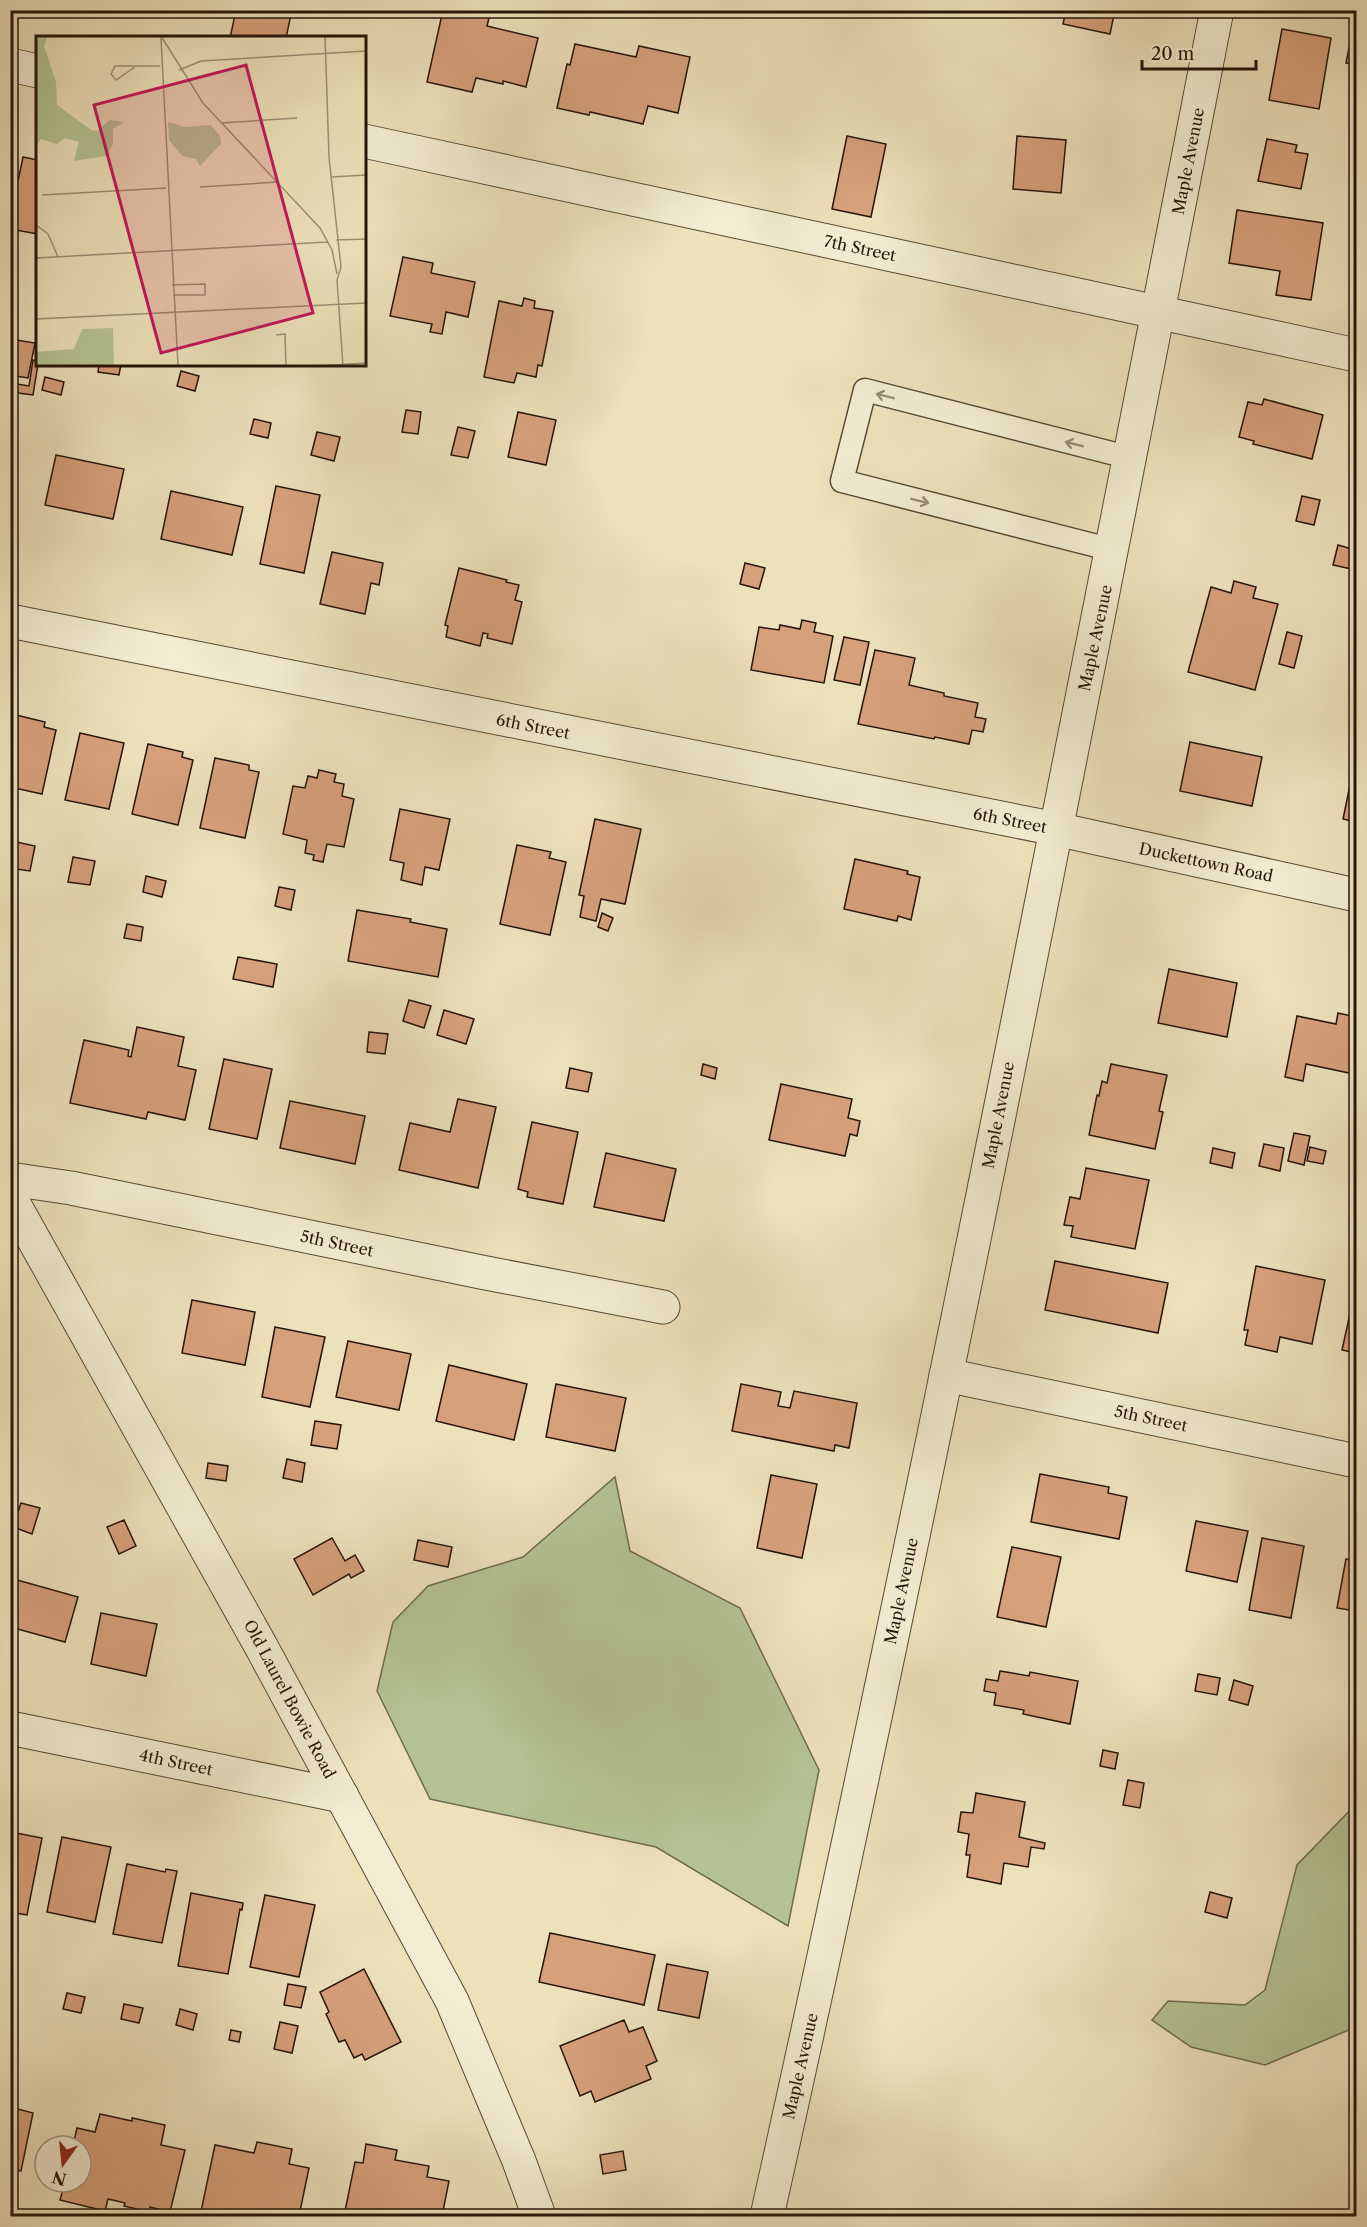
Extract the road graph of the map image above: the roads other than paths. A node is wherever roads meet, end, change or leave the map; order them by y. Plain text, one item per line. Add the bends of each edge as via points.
1 (1217, 10) edge
2 (10, 65) edge
3 (36, 71) edge
4 (366, 141) edge
5 (1158, 312) junction
6 (1356, 355) edge
7 (1131, 458) junction
8 (1113, 550) junction
9 (10, 621) edge
10 (1056, 829) junction
11 (1356, 895) edge
12 (10, 1179) edge
13 (10, 1197) edge
14 (663, 1307) dead end
15 (946, 1375) junction
16 (1356, 1461) edge
17 (10, 1728) edge
18 (342, 1796) junction
19 (539, 2217) edge
20 (767, 2217) edge

1 - 5 street, Maple Avenue
2 - 3 street
4 - 5 street, 7th Street
5 - 6 street, 7th Street
5 - 7 street, Maple Avenue
7 - 8 street, Maple Avenue
7 -> 8 lane via 865,390 842,481
8 - 10 street, Maple Avenue
9 - 10 street, 6th Street
10 - 11 street, Duckettown Road
10 - 15 street, Maple Avenue
12 - 14 street, 5th Street
13 - 18 street, Old Laurel Bowie Road
15 - 16 street, 5th Street
15 - 20 street, Maple Avenue
17 - 18 street, 4th Street
18 - 19 street, Old Laurel Bowie Road via 452,2001

